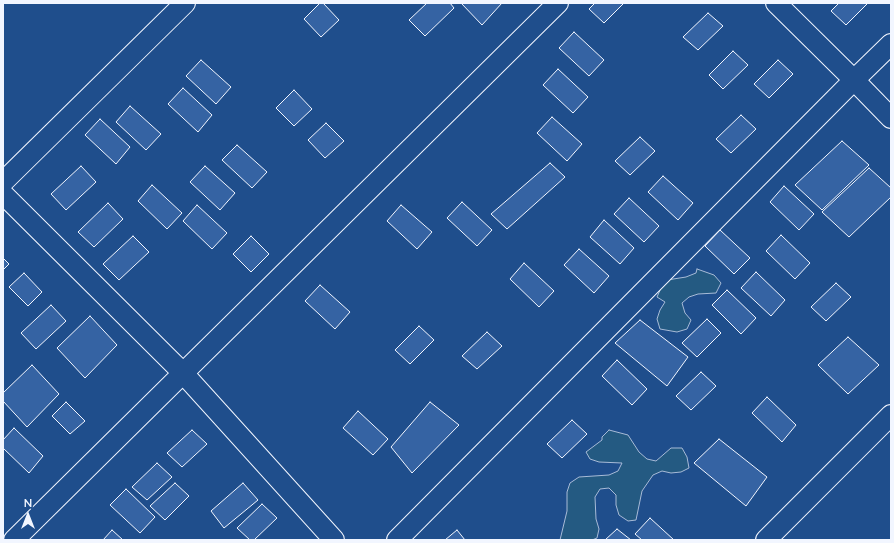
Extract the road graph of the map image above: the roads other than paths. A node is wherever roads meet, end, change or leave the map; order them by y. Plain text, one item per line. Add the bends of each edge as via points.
1 (185, 3) edge
2 (558, 3) edge
3 (776, 3) edge
4 (891, 44) edge
5 (854, 80) junction
6 (891, 118) edge
7 (3, 182) edge
8 (3, 194) edge
9 (182, 372) junction
10 (891, 415) edge
11 (14, 540) edge
12 (334, 540) edge
13 (397, 540) edge
14 (766, 540) edge

1 - 7 street
2 - 9 street
3 - 5 street
4 - 5 street
5 - 6 street
5 - 13 street
8 - 9 street
9 - 11 street
9 - 12 street
10 - 14 street

